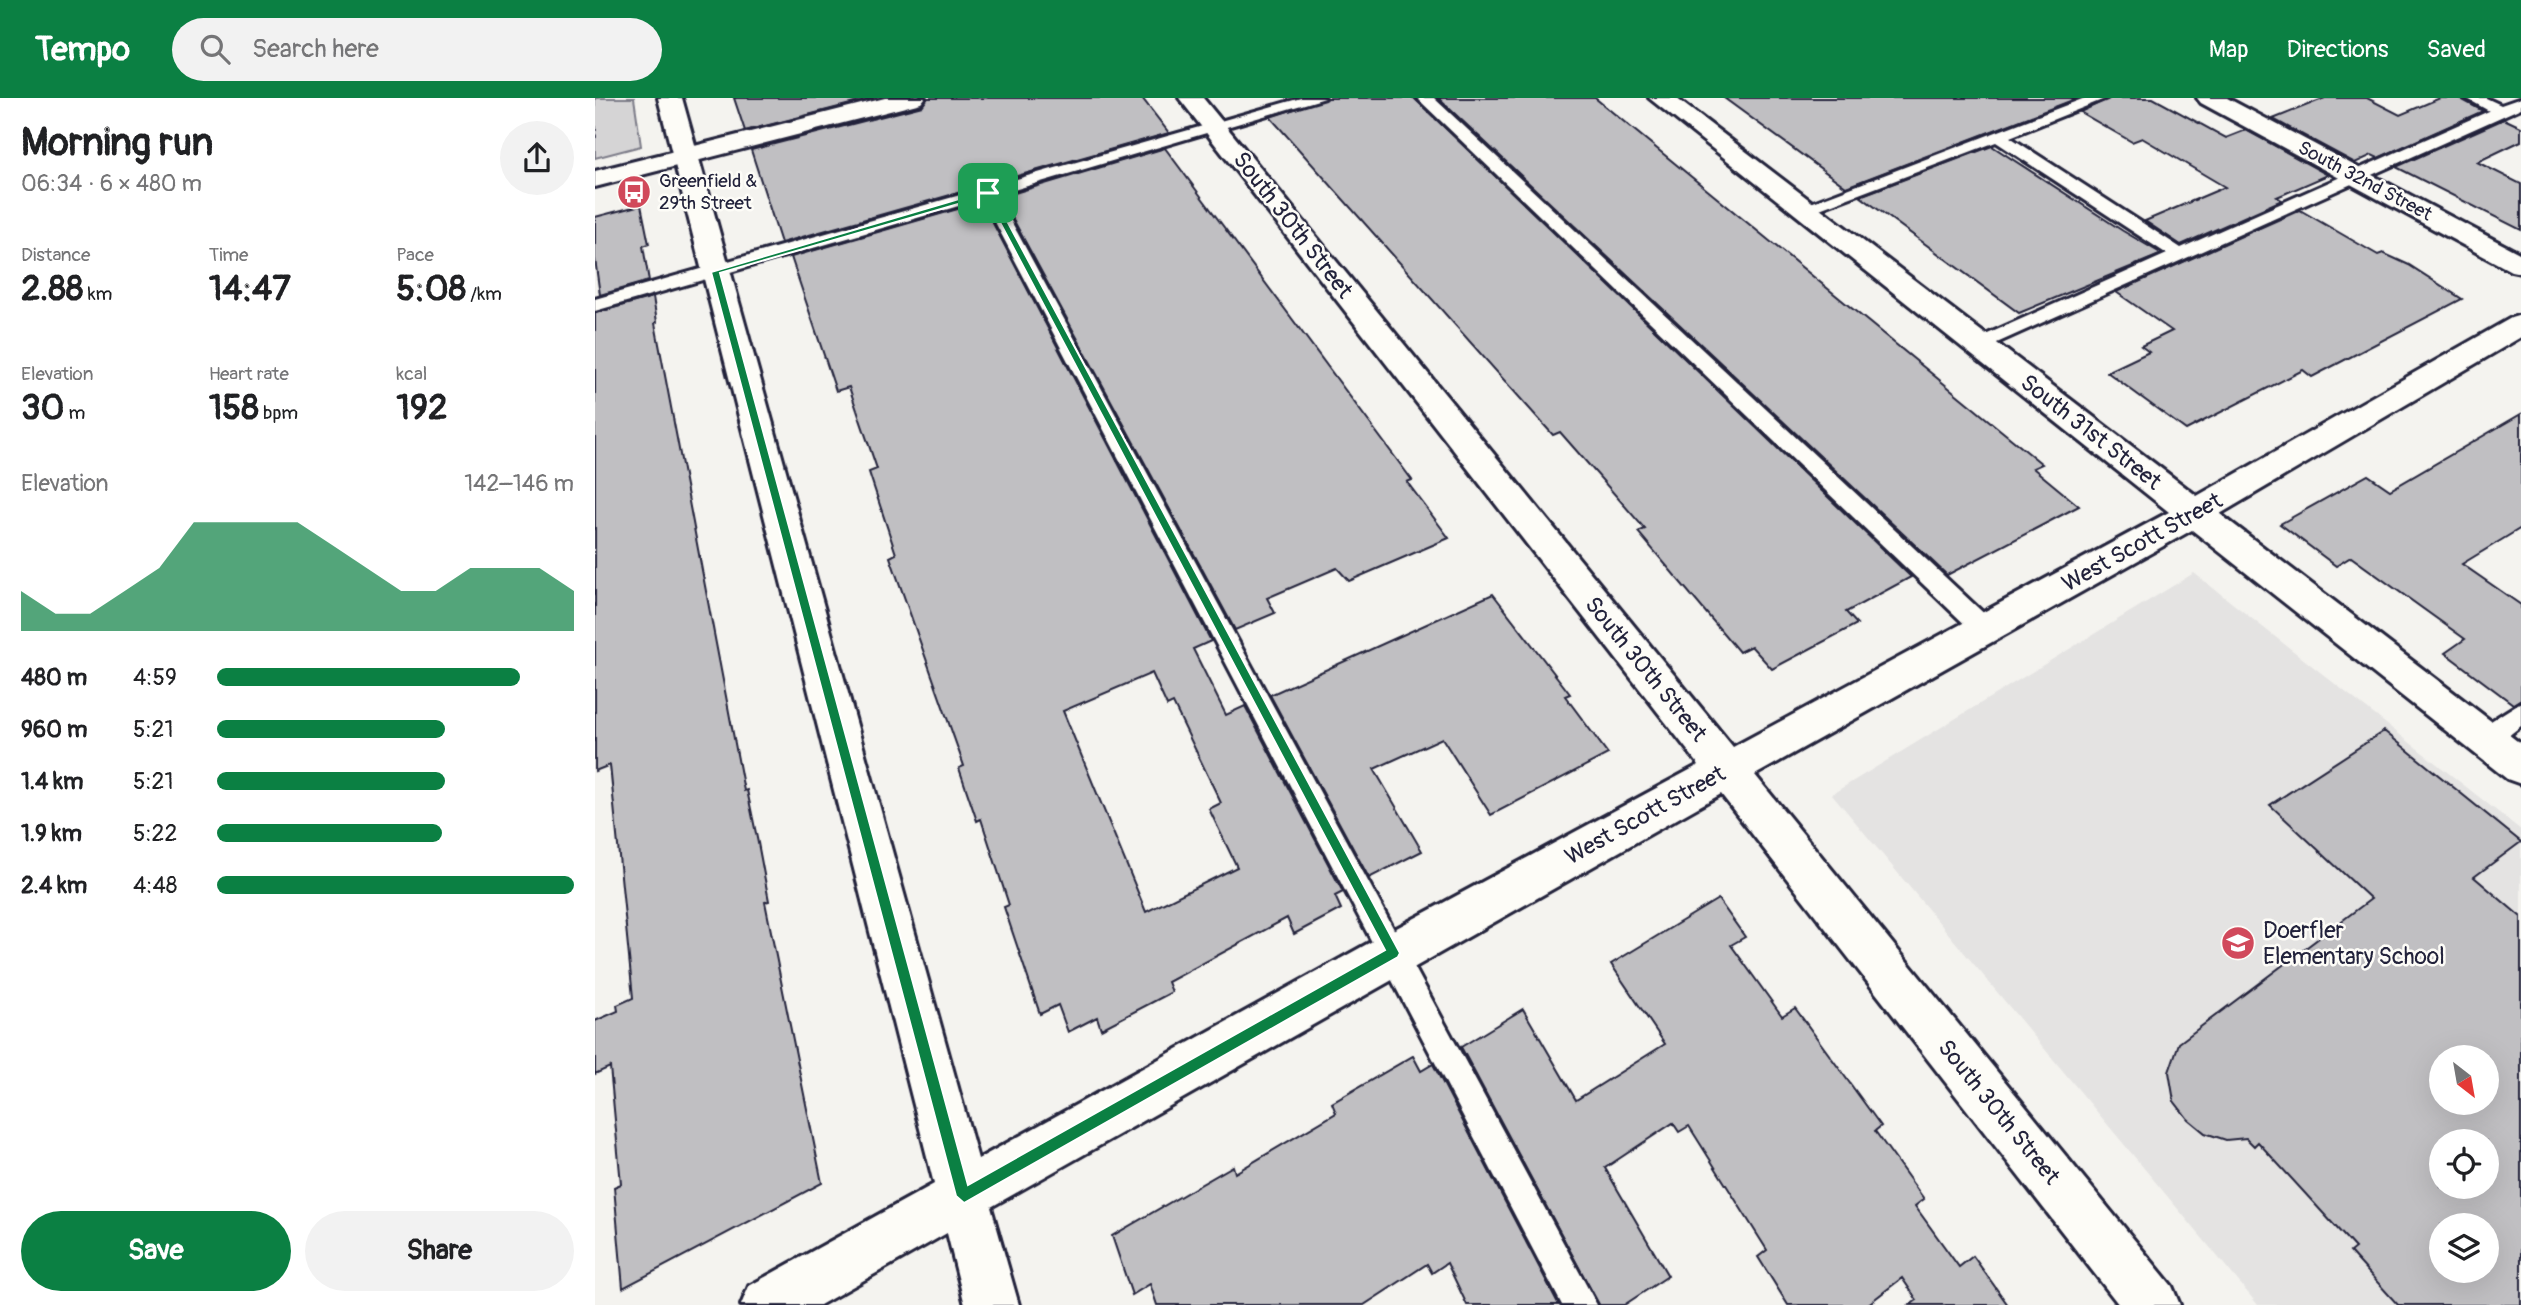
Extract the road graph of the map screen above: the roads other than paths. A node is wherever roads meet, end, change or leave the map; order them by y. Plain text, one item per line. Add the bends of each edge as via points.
1 (670, 98) edge
2 (913, 98) edge
3 (1191, 98) edge
4 (1317, 98) edge
5 (1425, 98) edge
6 (2099, 98) edge
7 (2209, 98) edge
8 (2475, 98) edge
9 (1678, 102) edge
10 (2521, 102) edge
11 (2501, 111) junction
12 (1215, 127) junction
13 (1998, 136) junction
14 (684, 155) junction
15 (2355, 176) junction
16 (595, 179) edge
17 (988, 193) junction
18 (1803, 209) junction
19 (2181, 255) junction
20 (2521, 265) edge
21 (716, 272) junction
22 (595, 306) edge
23 (2521, 324) edge
24 (1979, 345) junction
25 (2195, 512) junction
26 (1985, 629) junction
27 (2521, 712) edge
28 (2484, 739) junction
29 (2521, 767) edge
30 (1727, 771) junction
31 (1394, 953) junction
32 (964, 1196) junction
33 (768, 1305) edge
34 (992, 1305) edge
35 (1580, 1305) edge
36 (2153, 1305) edge

1 - 14 street
2 - 14 street
3 - 12 street, South 30th Street
4 - 12 lane
5 - 26 lane
6 - 13 lane
7 - 15 street, South 32nd Street
8 - 11 lane
9 - 18 street, South 31st Street
10 - 11 lane
11 - 15 lane
12 - 17 lane
12 - 30 street, South 30th Street
13 - 18 lane
13 - 19 lane
14 - 16 street
14 - 21 street
15 - 19 lane
15 - 20 street, South 32nd Street
17 - 21 lane
17 - 31 lane
18 - 24 street, South 31st Street
19 - 24 lane
21 - 22 lane
21 - 32 street
23 - 25 street, West Scott Street
24 - 25 street, South 31st Street
25 - 26 street, West Scott Street
25 - 28 street, South 31st Street
26 - 30 street, West Scott Street
27 - 28 lane
28 - 29 street, South 31st Street
30 - 31 street, West Scott Street
30 - 36 street, South 30th Street
31 - 32 street, West Scott Street
31 - 35 lane
32 - 33 street, West Scott Street
32 - 34 street

